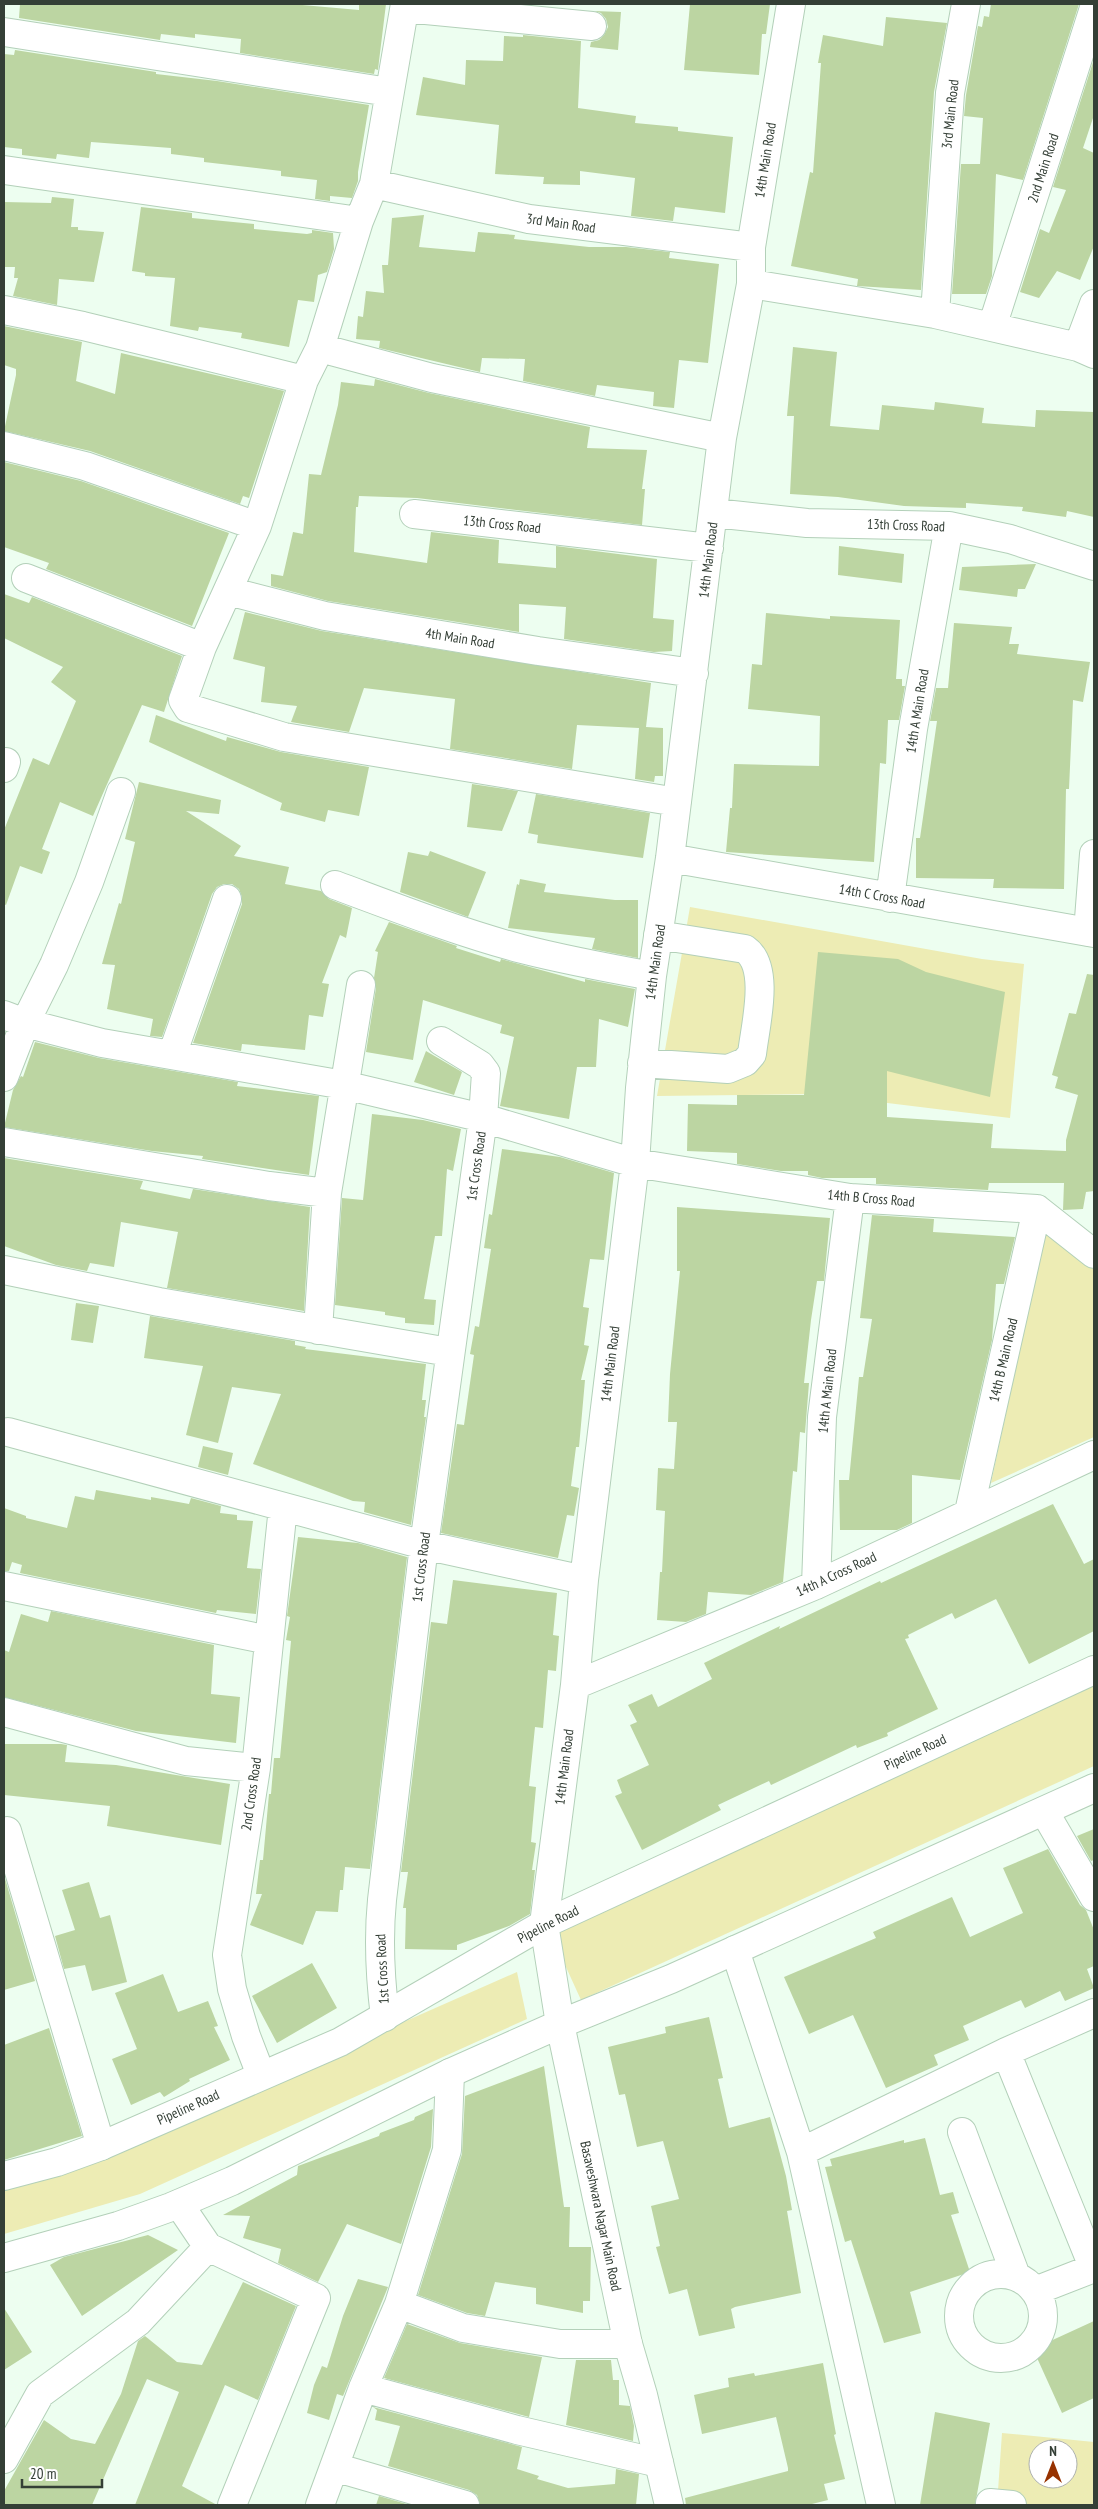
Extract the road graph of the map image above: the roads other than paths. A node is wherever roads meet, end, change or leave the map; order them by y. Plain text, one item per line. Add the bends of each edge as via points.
1 (791, 4) edge
2 (966, 4) edge
3 (405, 6) edge
4 (1094, 8) edge
5 (592, 26) dead end
6 (4, 32) edge
7 (389, 92) junction
8 (4, 170) edge
9 (374, 184) junction
10 (359, 220) junction
11 (751, 247) junction
12 (751, 284) junction
13 (1094, 304) edge
14 (4, 310) edge
15 (935, 314) junction
16 (992, 327) junction
17 (320, 348) junction
18 (1086, 350) edge
19 (304, 380) junction
20 (722, 438) junction
21 (4, 446) edge
22 (414, 514) dead end
23 (714, 514) junction
24 (257, 526) junction
25 (949, 526) junction
26 (709, 548) junction
27 (1094, 566) edge
28 (26, 578) dead end
29 (228, 591) junction
30 (202, 647) junction
31 (694, 673) junction
32 (121, 792) dead end
33 (677, 802) junction
34 (1094, 854) edge
35 (670, 858) junction
36 (335, 885) dead end
37 (890, 898) junction
38 (227, 899) dead end
39 (1091, 933) edge
40 (658, 935) junction
41 (652, 976) junction
42 (361, 985) dead end
43 (14, 1019) edge
44 (441, 1041) dead end
45 (172, 1055) junction
46 (642, 1063) junction
47 (4, 1077) edge
48 (344, 1085) junction
49 (483, 1118) junction
50 (4, 1142) edge
51 (635, 1164) junction
52 (327, 1193) junction
53 (850, 1198) junction
54 (1037, 1209) junction
55 (1094, 1254) edge
56 (4, 1270) edge
57 (318, 1330) junction
58 (449, 1352) junction
59 (8, 1432) dead end
60 (1094, 1455) edge
61 (283, 1507) junction
62 (970, 1512) junction
63 (424, 1544) junction
64 (584, 1580) junction
65 (816, 1585) junction
66 (4, 1586) edge
67 (269, 1640) junction
68 (1094, 1670) edge
69 (575, 1685) junction
70 (4, 1712) edge
71 (256, 1768) junction
72 (1094, 1788) edge
73 (1044, 1811) junction
74 (7, 1831) dead end
75 (1094, 1897) edge
76 (544, 1924) junction
77 (735, 1950) junction
78 (1094, 2013) edge
79 (385, 2017) junction
80 (560, 2024) junction
81 (1006, 2052) junction
82 (450, 2073) junction
83 (261, 2075) junction
84 (962, 2132) dead end
85 (101, 2146) junction
86 (801, 2152) junction
87 (4, 2176) edge
88 (179, 2204) junction
89 (208, 2247) junction
90 (4, 2258) edge
91 (1094, 2268) edge
92 (399, 2304) junction
93 (628, 2344) junction
94 (363, 2388) junction
95 (4, 2459) edge
96 (660, 2462) junction
97 (334, 2467) junction
98 (232, 2505) edge
99 (320, 2505) edge
100 (465, 2505) edge
101 (669, 2505) edge
102 (881, 2505) edge

1 - 11 street, 14th Main Road
2 - 15 street, 3rd Main Road via 950,93
3 - 5 street
3 - 7 street
4 - 16 street, 2nd Main Road
6 - 7 street
7 - 9 street
8 - 10 street
9 - 10 street
9 - 11 street, 3rd Main Road via 528,219
10 - 17 street
11 - 12 street, 14th Main Road
12 - 15 street
12 - 20 street, 14th Main Road
13 - 18 street
14 - 19 street
15 - 16 street
16 - 18 street
17 - 19 street
17 - 20 street via 432,378
19 - 24 street
20 - 23 street, 14th Main Road
21 - 24 street via 85,466
22 - 26 street, 13th Cross Road
23 - 25 street, 13th Cross Road via 807,523
23 - 26 street, 14th Main Road
24 - 29 street
25 - 27 street, 13th Cross Road via 1010,539
25 - 37 street, 14th A Main Road via 913,729
26 - 31 street, 14th Main Road
28 - 30 street
29 - 30 street
29 - 31 street, 4th Main Road via 325,616
30 - 33 street via 183,700 188,708 284,736
31 - 33 street, 14th Main Road
32 - 43 street via 89,882 54,965
33 - 35 street, 14th Main Road
34 - 39 street
35 - 37 street, 14th C Cross Road
35 - 40 street, 14th Main Road
36 - 41 street via 440,924 520,948
37 - 39 street, 14th C Cross Road
38 - 45 street
40 - 41 street, 14th Main Road
40 - 46 street via 745,949 752,954 759,972 752,1054 745,1062 728,1069
41 - 46 street, 14th Main Road
42 - 48 street
43 - 45 street, 14th B Cross Road via 102,1043
43 - 47 street
44 - 49 street, 1st Cross Road via 480,1065 486,1073
45 - 48 street, 14th B Cross Road
46 - 51 street, 14th Main Road
48 - 49 street, 14th B Cross Road
48 - 52 street
49 - 51 street, 14th B Cross Road
49 - 58 street, 1st Cross Road
50 - 52 street
51 - 53 street, 14th B Cross Road
51 - 64 street, 14th Main Road
52 - 57 street
53 - 54 street, 14th B Cross Road
53 - 65 street, 14th A Main Road via 822,1417
54 - 55 street
54 - 62 street, 14th B Main Road
56 - 57 street
57 - 58 street
58 - 63 street, 1st Cross Road
59 - 61 street
60 - 62 street, 14th A Cross Road
61 - 63 street
61 - 67 street, 2nd Cross Road
62 - 65 street, 14th A Cross Road
63 - 64 street
63 - 79 street, 1st Cross Road via 379,1931
64 - 69 street, 14th Main Road
65 - 69 street, 14th A Cross Road
66 - 67 street
67 - 71 street, 2nd Cross Road
68 - 76 street, Pipeline Road
69 - 76 street, 14th Main Road
70 - 71 street via 186,1761
71 - 83 street, 2nd Cross Road via 227,1962 246,2036
72 - 73 street
73 - 75 street
73 - 77 street
74 - 85 street
76 - 79 street, Pipeline Road
76 - 80 street, Basaveshwara Nagar Main Road
77 - 80 street
77 - 86 street
78 - 81 street
79 - 83 street, Pipeline Road via 340,2042
80 - 82 street
80 - 93 street, Basaveshwara Nagar Main Road
81 - 86 street
81 - 91 street
82 - 88 street
82 - 92 street via 447,2150
83 - 85 street, Pipeline Road
84 - 91 street via 1026,2283
85 - 87 street, Pipeline Road
86 - 102 street
88 - 89 street
88 - 90 street via 118,2226
89 - 95 street via 138,2322 40,2394
89 - 98 street via 316,2298
92 - 93 street via 463,2328 560,2344
92 - 94 street
93 - 96 street, Basaveshwara Nagar Main Road
94 - 96 street via 517,2430
94 - 97 street
96 - 101 street, Basaveshwara Nagar Main Road
97 - 99 street
97 - 100 street

